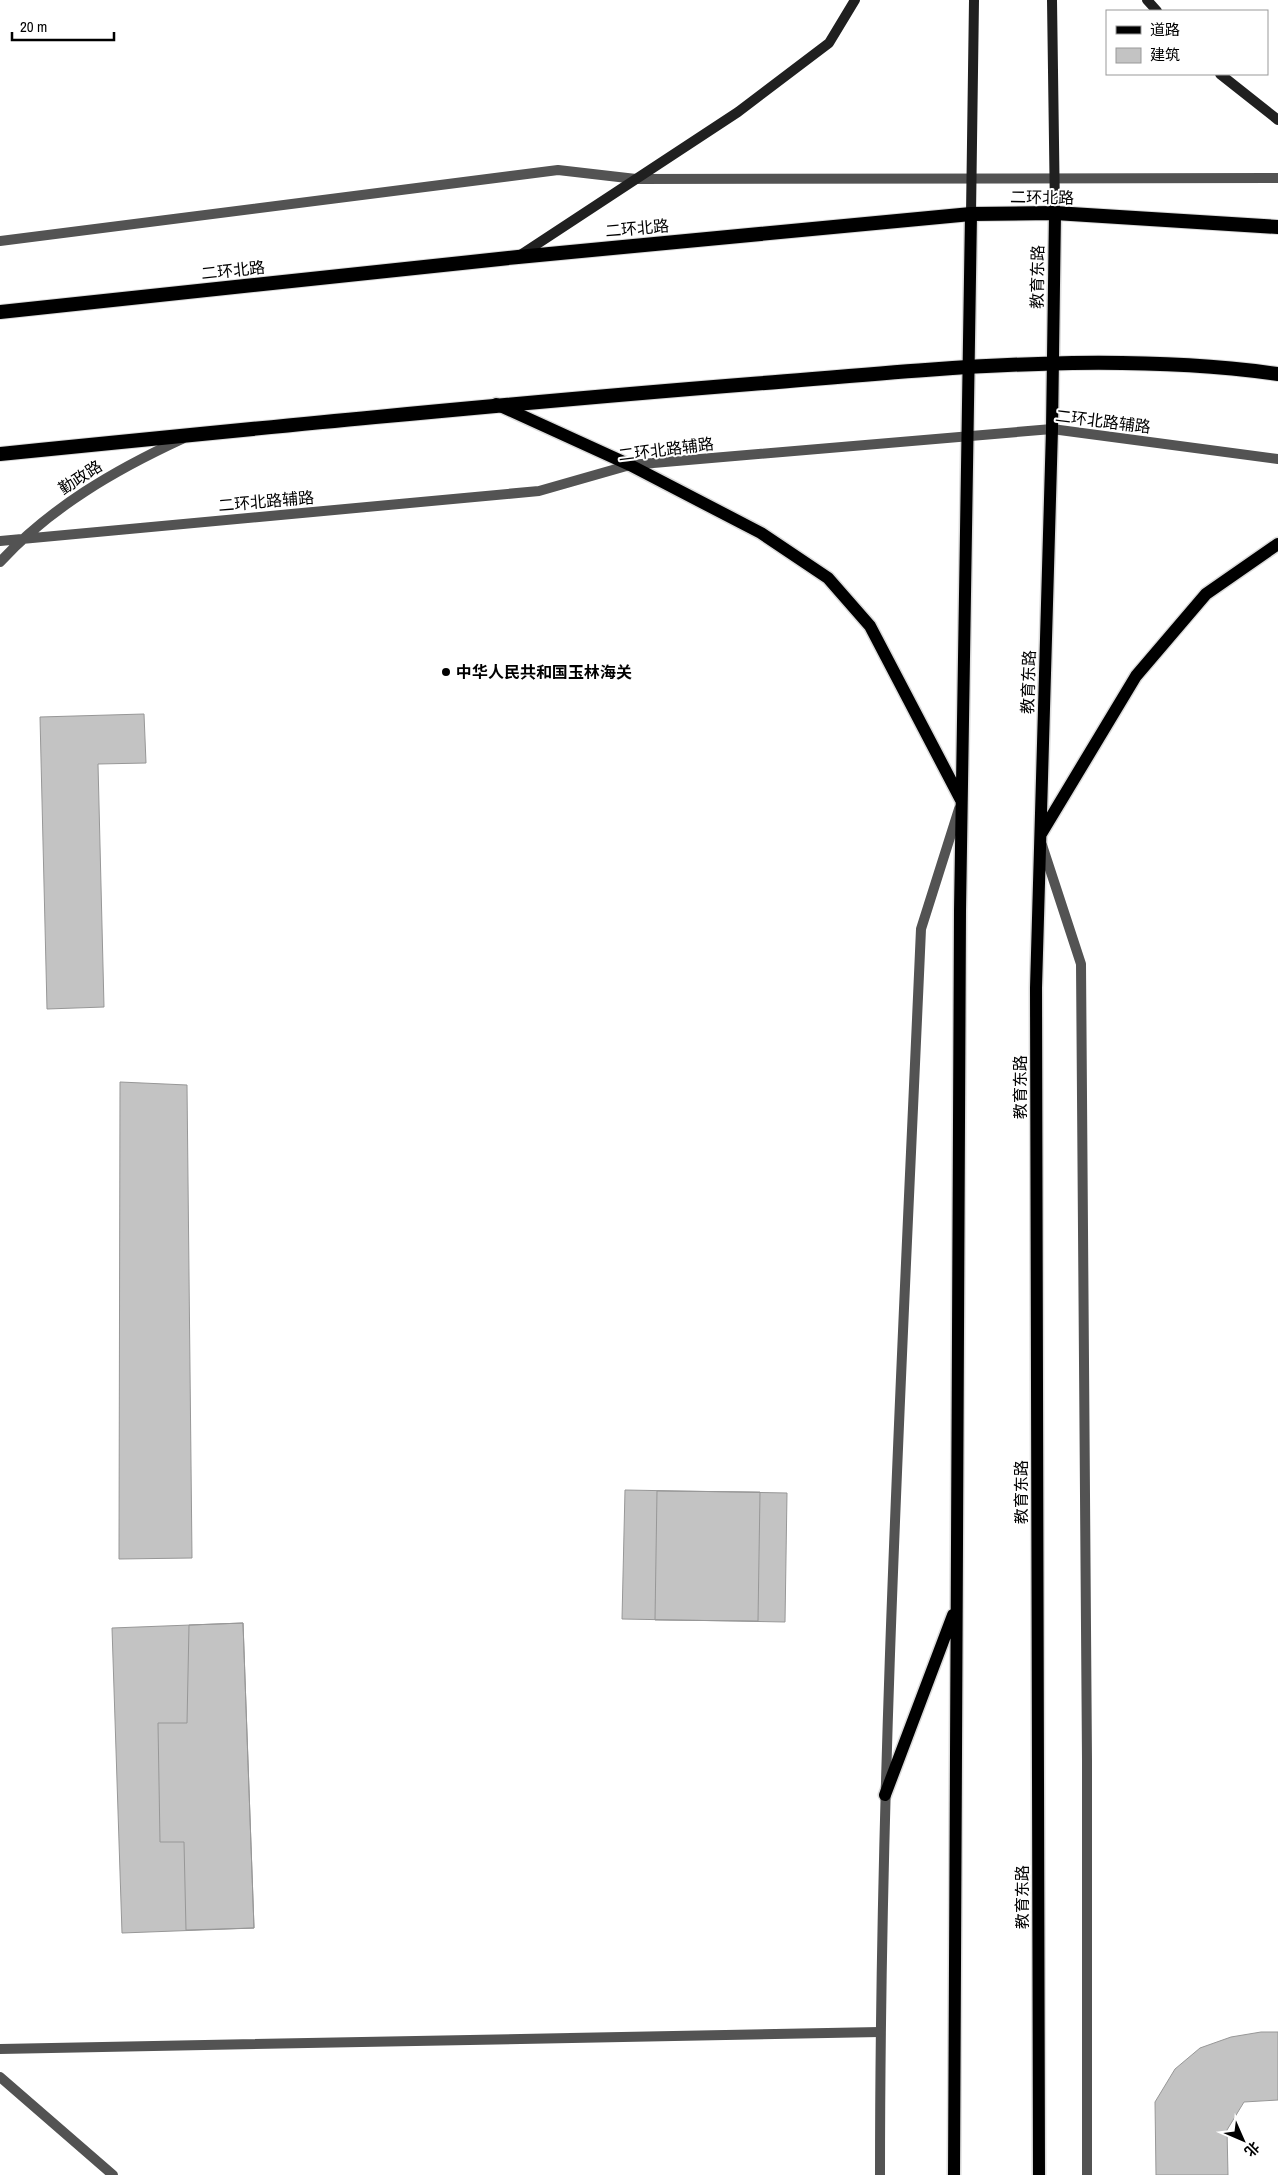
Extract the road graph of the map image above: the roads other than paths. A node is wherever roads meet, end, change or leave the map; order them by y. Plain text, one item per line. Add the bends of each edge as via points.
1 (855, 0) edge
2 (974, 0) edge
3 (1052, 0) edge
4 (1146, 0) edge
5 (1156, 10) edge
6 (1221, 75) edge
7 (1278, 120) edge
8 (972, 178) junction
9 (1054, 178) junction
10 (1278, 178) edge
11 (636, 179) junction
12 (1055, 213) junction
13 (971, 214) junction
14 (1278, 227) edge
15 (0, 241) edge
16 (518, 257) junction
17 (0, 312) edge
18 (1052, 363) junction
19 (968, 366) junction
20 (1278, 374) edge
21 (496, 404) junction
22 (1052, 429) junction
23 (189, 435) junction
24 (967, 438) junction
25 (0, 454) edge
26 (1278, 459) edge
27 (630, 465) junction
28 (22, 538) junction
29 (0, 540) edge
30 (1278, 544) edge
31 (0, 562) edge
32 (961, 801) junction
33 (1040, 836) junction
34 (956, 1605) junction
35 (885, 1795) junction
36 (880, 2032) junction
37 (0, 2050) edge
38 (0, 2077) edge
39 (113, 2175) edge
40 (880, 2175) edge
41 (954, 2175) edge
42 (1039, 2175) edge
43 (1087, 2175) edge

1 - 11 main road via 829,43 738,112
2 - 8 main road
3 - 9 main road, 教育东路
4 - 5 main road
6 - 7 main road
8 - 9 street
8 - 11 street
8 - 13 main road
9 - 10 street
9 - 12 main road, 教育东路
11 - 15 street via 558,170
11 - 16 main road
12 - 13 highway, 二环北路
12 - 14 highway, 二环北路
12 - 18 main road, 教育东路
13 - 16 highway, 二环北路
13 - 19 main road
16 - 17 highway, 二环北路
18 - 19 highway
18 - 20 highway via 1218,366
18 - 22 main road, 教育东路
19 - 21 highway
19 - 24 main road
21 - 23 highway
21 - 27 main road
22 - 24 street, 二环北路辅路
22 - 26 street, 二环北路辅路
22 - 33 main road, 教育东路
23 - 25 highway
23 - 28 street, 勤政路 via 143,456 83,491
24 - 27 street, 二环北路辅路
24 - 32 main road
27 - 28 street, 二环北路辅路 via 539,491
27 - 32 main road via 761,533 828,578 870,626
28 - 29 street, 二环北路辅路
28 - 31 street, 勤政路
30 - 33 main road via 1206,594 1136,676
32 - 34 main road
32 - 35 street via 921,929
33 - 42 main road, 教育东路 via 1036,988
33 - 43 street via 1081,964
34 - 35 main road
34 - 41 main road
35 - 36 street
36 - 37 street
36 - 40 street
38 - 39 street

